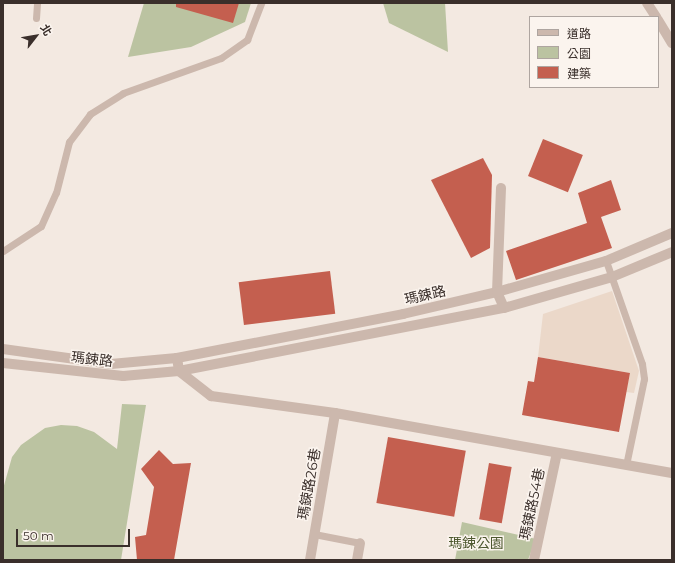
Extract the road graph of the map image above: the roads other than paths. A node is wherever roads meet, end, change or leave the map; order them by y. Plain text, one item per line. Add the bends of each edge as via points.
1 (37, 3) edge
2 (261, 3) edge
3 (647, 3) edge
4 (655, 16) edge
5 (36, 18) dead end
6 (659, 22) edge
7 (672, 42) edge
8 (501, 188) dead end
9 (672, 233) edge
10 (3, 251) edge
11 (672, 252) edge
12 (606, 261) junction
13 (612, 277) junction
14 (497, 292) junction
15 (504, 308) junction
16 (3, 349) edge
17 (177, 358) junction
18 (3, 363) edge
19 (179, 371) junction
20 (335, 413) junction
21 (557, 453) junction
22 (626, 466) junction
23 (672, 473) edge
24 (314, 534) junction
25 (360, 542) joint
26 (310, 560) edge
27 (357, 560) edge
28 (534, 560) edge

1 - 5 lane
2 - 10 lane via 247,40 222,58 123,93 90,114 69,142 56,193 41,226
3 - 4 street
6 - 7 street
8 - 14 street
9 - 12 street, 瑪鋉路
11 - 13 street, 瑪鋉路
12 - 13 lane
12 - 14 street, 瑪鋉路
13 - 15 street, 瑪鋉路
13 - 22 lane via 642,364 644,379
14 - 15 street
14 - 17 street, 瑪鋉路 via 403,314
15 - 19 street, 瑪鋉路
16 - 17 street, 瑪鋉路 via 110,364
17 - 19 street
18 - 19 street, 瑪鋉路 via 123,376
19 - 20 street via 210,396
20 - 21 street
20 - 24 street, 瑪鋉路26巷
21 - 22 street
21 - 28 street, 瑪鋉路54巷
22 - 23 street
24 - 25 lane
24 - 26 street, 瑪鋉路26巷
25 - 27 street

